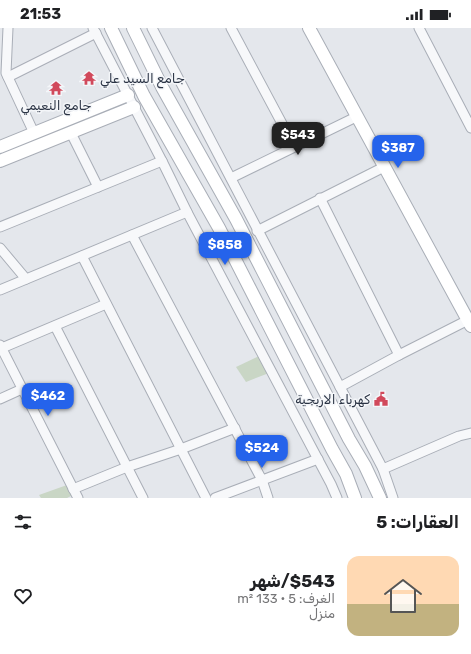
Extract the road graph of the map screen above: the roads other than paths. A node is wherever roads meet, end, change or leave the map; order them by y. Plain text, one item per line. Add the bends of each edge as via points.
1 (8, 28) edge
2 (111, 28) edge
3 (133, 28) edge
4 (152, 28) edge
5 (231, 28) edge
6 (309, 28) edge
7 (419, 28) edge
8 (95, 31) edge
9 (4, 75) edge
10 (128, 95) junction
11 (134, 106) junction
12 (356, 116) junction
13 (471, 128) edge
14 (34, 133) junction
15 (71, 133) junction
16 (294, 146) junction
17 (0, 147) edge
18 (0, 161) edge
19 (162, 161) junction
20 (384, 167) junction
21 (231, 178) junction
22 (98, 187) junction
23 (320, 198) junction
24 (188, 212) junction
25 (0, 227) edge
26 (257, 231) junction
27 (132, 235) junction
28 (0, 248) edge
29 (82, 256) junction
30 (26, 279) junction
31 (0, 290) edge
32 (106, 304) junction
33 (469, 323) edge
34 (55, 326) junction
35 (311, 333) junction
36 (298, 340) junction
37 (1, 346) edge
38 (399, 355) junction
39 (340, 387) junction
40 (22, 389) junction
41 (0, 399) edge
42 (234, 428) junction
43 (471, 433) edge
44 (181, 449) junction
45 (318, 460) junction
46 (127, 467) junction
47 (383, 469) junction
48 (262, 480) junction
49 (76, 494) edge
50 (143, 498) edge
51 (206, 498) edge
52 (215, 498) edge
53 (268, 498) edge
54 (337, 498) edge
55 (355, 498) edge
56 (380, 498) edge
57 (393, 498) edge

1 - 9 street
2 - 55 main road via 144,96 222,235 346,474
3 - 36 main road
4 - 21 street
5 - 16 street
6 - 12 main road
7 - 13 street
8 - 9 street
8 - 10 street
9 - 14 street
10 - 11 street
10 - 14 main road
11 - 15 main road
11 - 19 street
12 - 16 street
12 - 20 main road
14 - 17 main road
15 - 18 main road
15 - 22 street
16 - 21 street
19 - 22 street
19 - 24 street
20 - 23 street
20 - 33 main road
21 - 26 street
22 - 25 street
23 - 26 street
23 - 38 street
24 - 27 street
24 - 45 street
26 - 35 street
27 - 29 street
27 - 42 street
28 - 30 street
29 - 30 street
29 - 32 street
30 - 31 street
32 - 34 street
32 - 44 street
33 - 38 street
34 - 37 street
34 - 46 street
35 - 36 street
35 - 39 street
36 - 56 main road
37 - 40 street
38 - 39 street
39 - 47 street
40 - 41 street
40 - 49 street
42 - 44 street
42 - 48 street
43 - 47 street
44 - 46 street
44 - 51 street
45 - 48 street
45 - 54 street
46 - 49 street
46 - 50 street
47 - 57 street
48 - 52 street
48 - 53 street

